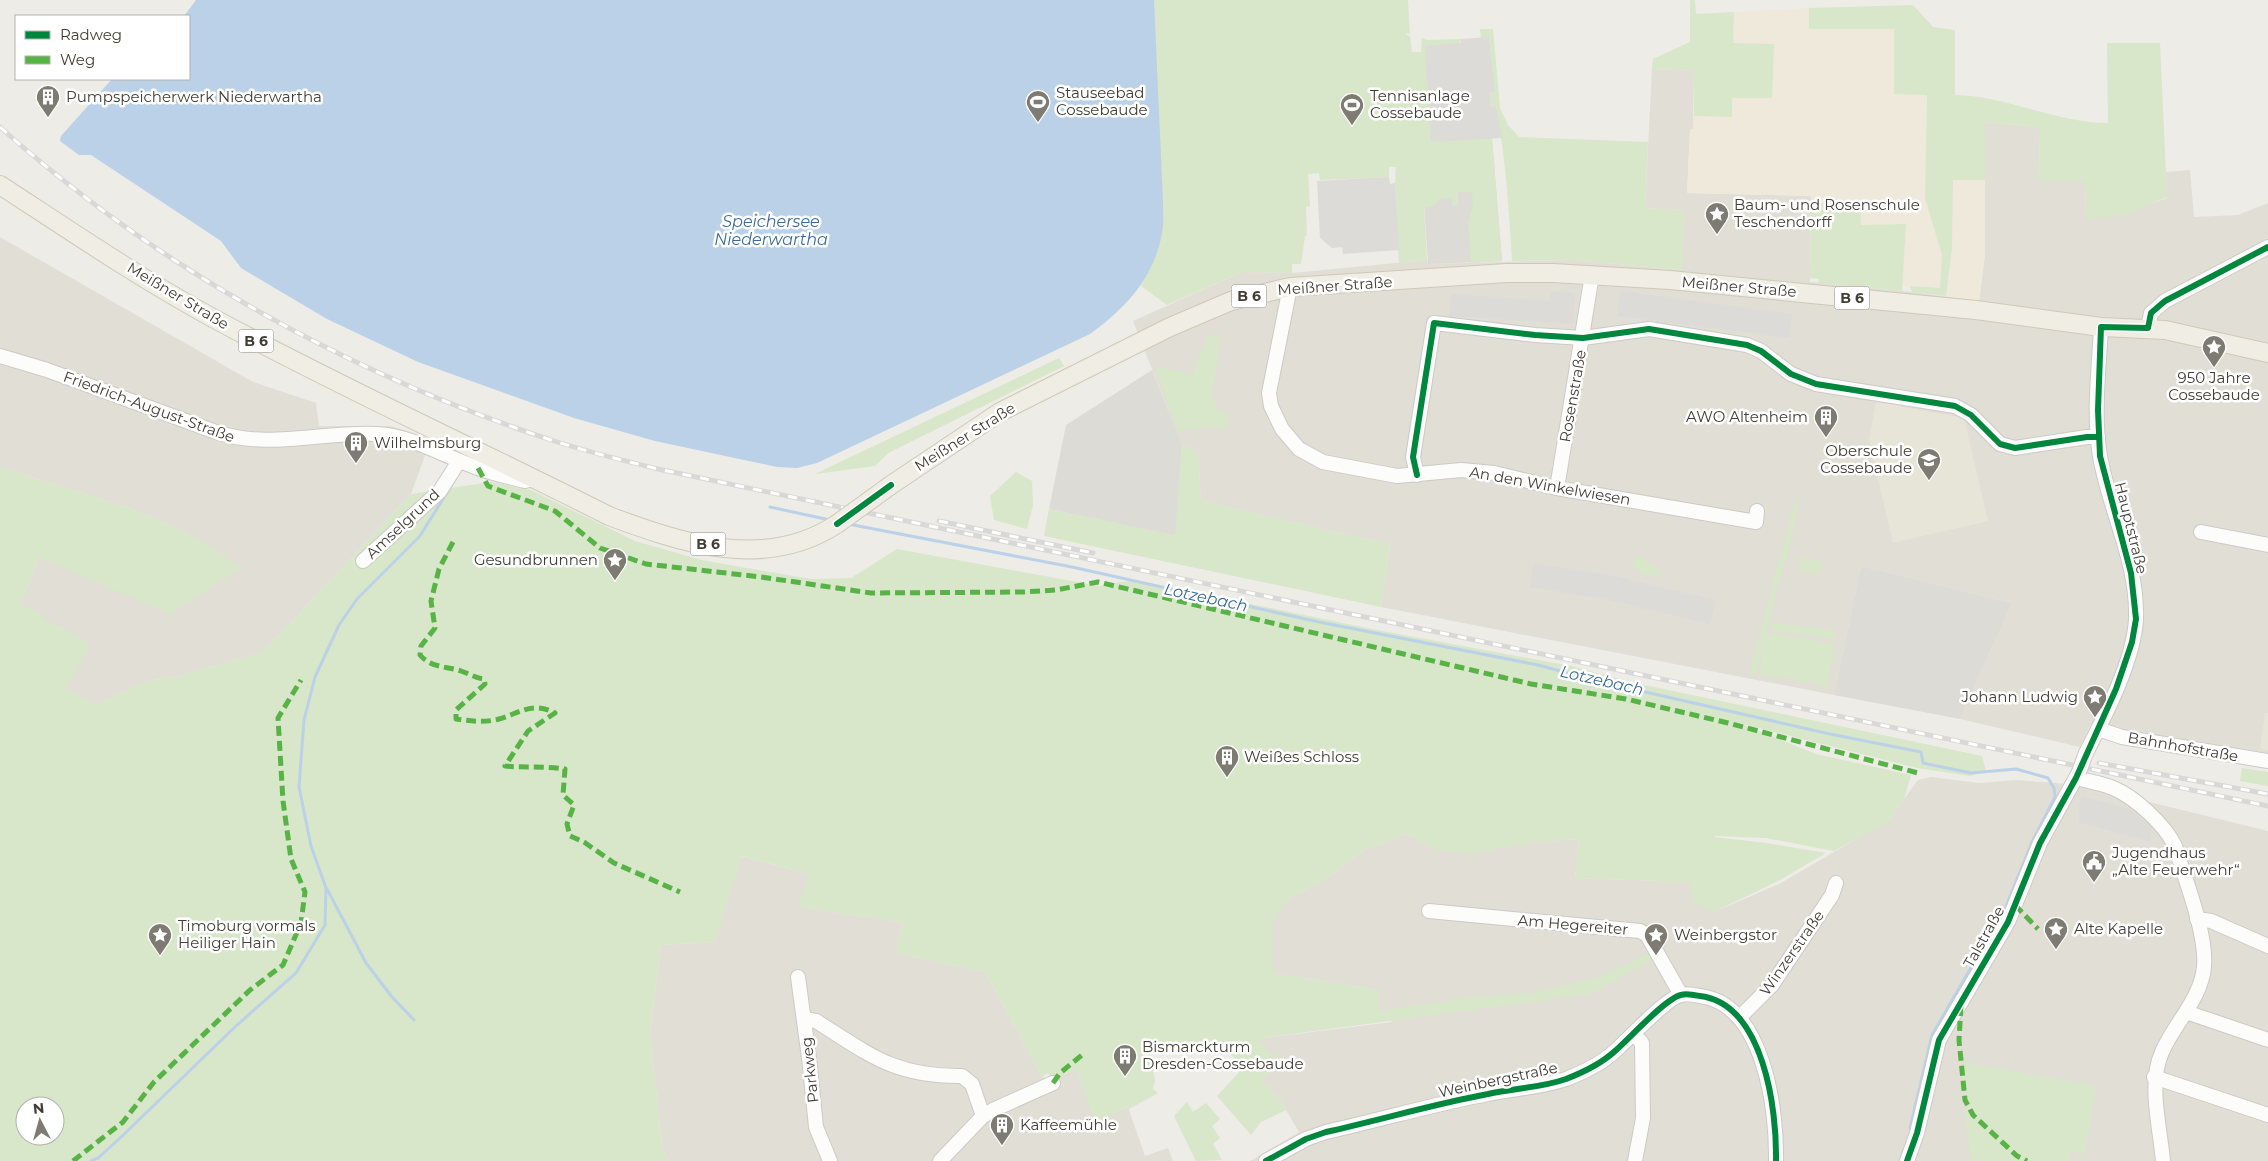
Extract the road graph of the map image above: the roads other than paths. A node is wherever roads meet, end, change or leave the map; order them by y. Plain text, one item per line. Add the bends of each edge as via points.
1 (7, 190) edge
2 (2268, 247) edge
3 (1592, 276) junction
4 (1290, 288) junction
5 (2101, 327) junction
6 (2148, 328) junction
7 (1583, 338) junction
8 (2268, 354) edge
9 (0, 356) edge
10 (2098, 437) junction
11 (459, 461) junction
12 (1417, 475) junction
13 (532, 479) junction
14 (1557, 488) junction
15 (1757, 511) dead end
16 (2201, 532) dead end
17 (2268, 545) edge
18 (363, 561) dead end
19 (2098, 729) junction
20 (2268, 761) edge
21 (2077, 775) junction
22 (1836, 883) dead end
23 (1429, 911) dead end
24 (2196, 919) junction
25 (2268, 946) edge
26 (798, 977) dead end
27 (1681, 995) junction
28 (2186, 1012) junction
29 (1740, 1017) junction
30 (804, 1019) junction
31 (1634, 1034) junction
32 (2268, 1040) edge
33 (2154, 1077) junction
34 (1053, 1083) dead end
35 (2268, 1115) edge
36 (983, 1116) junction
37 (830, 1161) edge
38 (940, 1161) edge
39 (1266, 1161) edge
40 (1635, 1161) edge
41 (1776, 1161) edge
42 (1906, 1161) edge
43 (2163, 1161) edge

1 - 13 main road, Meißner Straße / B 6 via 209,316
2 - 6 street via 2165,301 2151,313
3 - 4 main road, Meißner Straße / B 6 via 1507,273
3 - 5 main road, Meißner Straße / B 6 via 1976,310
3 - 7 street, Rosenstraße
4 - 12 street, An den Winkelwiesen via 1269,393 1271,406 1282,429 1299,449 1323,462 1397,476
4 - 13 main road, Meißner Straße / B 6, bridge via 1231,301 1170,326 1000,412 837,524 796,544 749,550 684,540 609,516
5 - 6 main road, B 6
5 - 10 street, Hauptstraße
6 - 8 main road, B 6
7 - 10 street via 1649,329 1747,344 1791,374 1816,384 1955,406 1971,415 2000,444 2015,448
7 - 12 street via 1434,322 1413,456
7 - 14 street, Rosenstraße
9 - 11 street, Friedrich-August-Straße via 244,440 378,434 405,439
10 - 19 street, Hauptstraße via 2107,485 2126,551 2136,619 2116,690
11 - 13 street, Friedrich-August-Straße via 525,481
11 - 18 street, Amselgrund via 440,491
12 - 14 street, An den Winkelwiesen via 1461,470 1494,473
14 - 15 street, An den Winkelwiesen via 1756,522
16 - 17 street
19 - 20 street, Bahnhofstraße
19 - 21 street, Talstraße, bridge
21 - 24 street via 2121,792 2169,834
21 - 42 street, Talstraße via 2040,843 2008,922 1939,1040 1917,1133
22 - 29 street, Winzerstraße via 1832,895 1772,985
23 - 27 street, Am Hegereiter via 1640,931 1647,935
24 - 25 street via 2211,921
24 - 28 street via 2204,953 2204,969
26 - 30 street, Parkweg
27 - 29 street via 1710,997
27 - 31 street, Weinbergstraße via 1661,1008
28 - 32 street
28 - 33 street via 2162,1052
29 - 41 street via 1757,1051 1771,1093
30 - 36 street via 816,1021 881,1062 916,1074 962,1076 972,1084
30 - 37 street, Parkweg via 816,1126
31 - 39 street, Weinbergstraße via 1600,1063 1556,1082 1488,1094 1326,1132
31 - 40 street via 1642,1043 1643,1118
33 - 35 street
33 - 43 street
34 - 36 street
36 - 38 street

